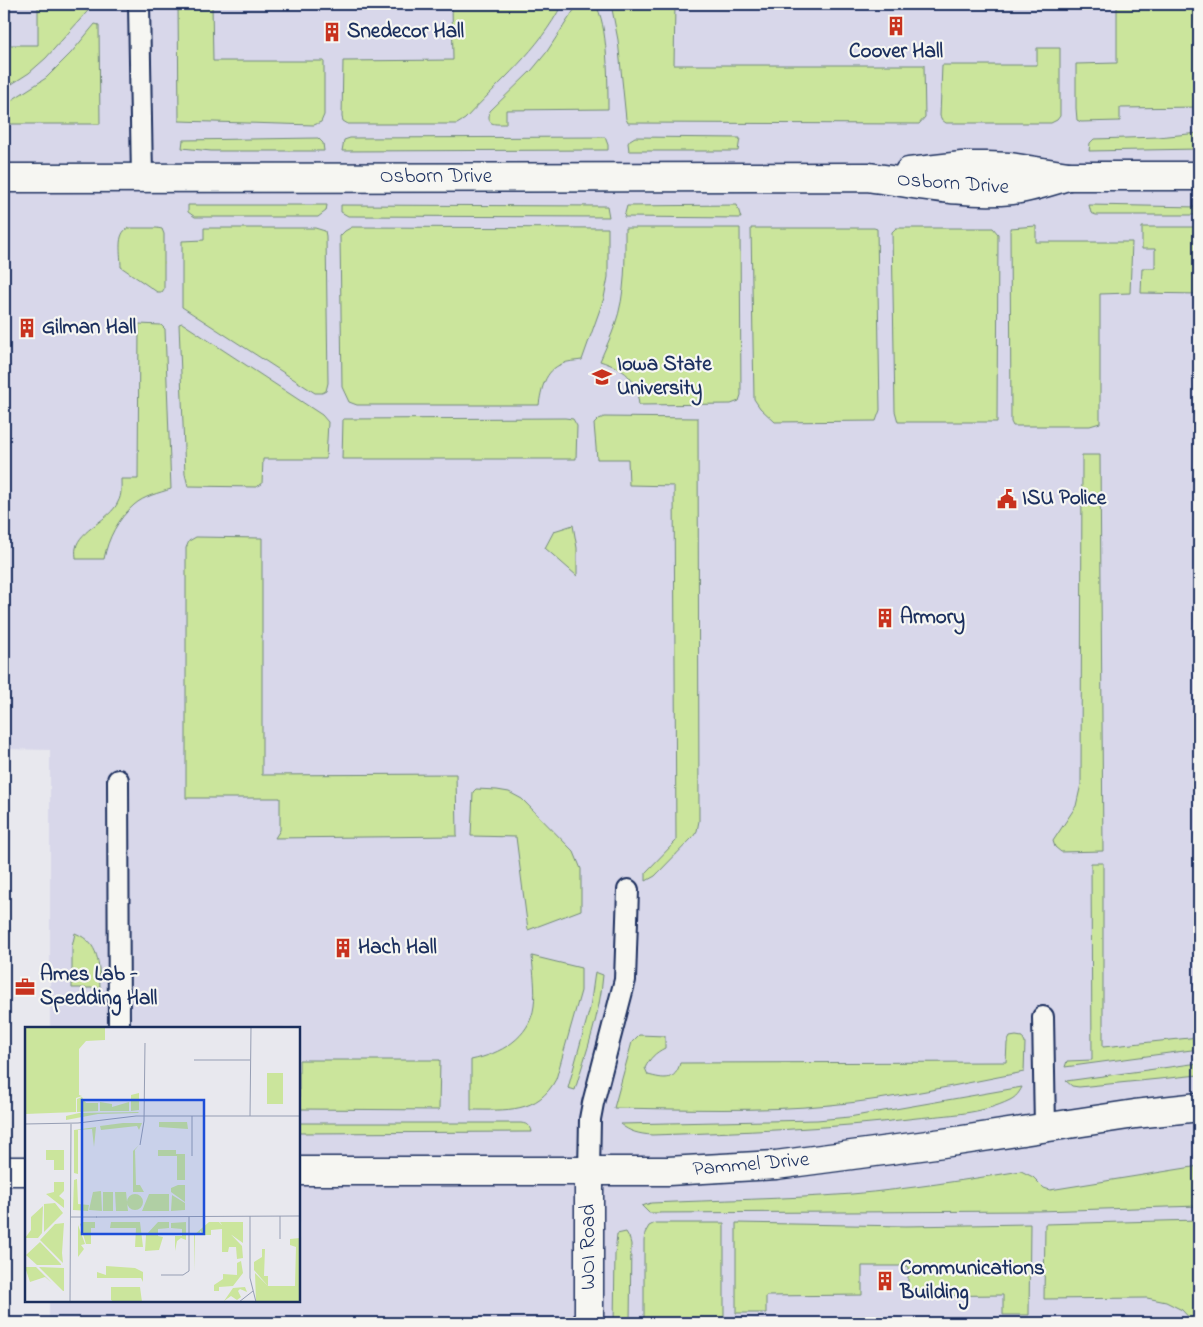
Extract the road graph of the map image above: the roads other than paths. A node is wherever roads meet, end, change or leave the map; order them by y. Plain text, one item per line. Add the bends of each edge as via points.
1 (139, 4) edge
2 (1199, 176) edge
3 (4, 178) edge
4 (142, 178) junction
5 (118, 780) dead end
6 (628, 890) dead end
7 (1044, 1017) dead end
8 (119, 1027) edge
9 (1199, 1107) edge
10 (1045, 1127) junction
11 (4, 1171) edge
12 (25, 1171) edge
13 (300, 1171) edge
14 (589, 1171) junction
15 (588, 1323) edge

1 - 4 lane
2 - 4 street, Osborn Drive via 1068,176 1010,167 962,166 868,177
3 - 4 street, Osborn Drive
5 - 8 lane
6 - 14 lane via 625,980 590,1118
7 - 10 lane
9 - 10 street, Pammel Drive
10 - 14 street, Pammel Drive via 776,1164 668,1171
11 - 12 street
13 - 14 street, Pammel Drive
14 - 15 street, WOI Road

